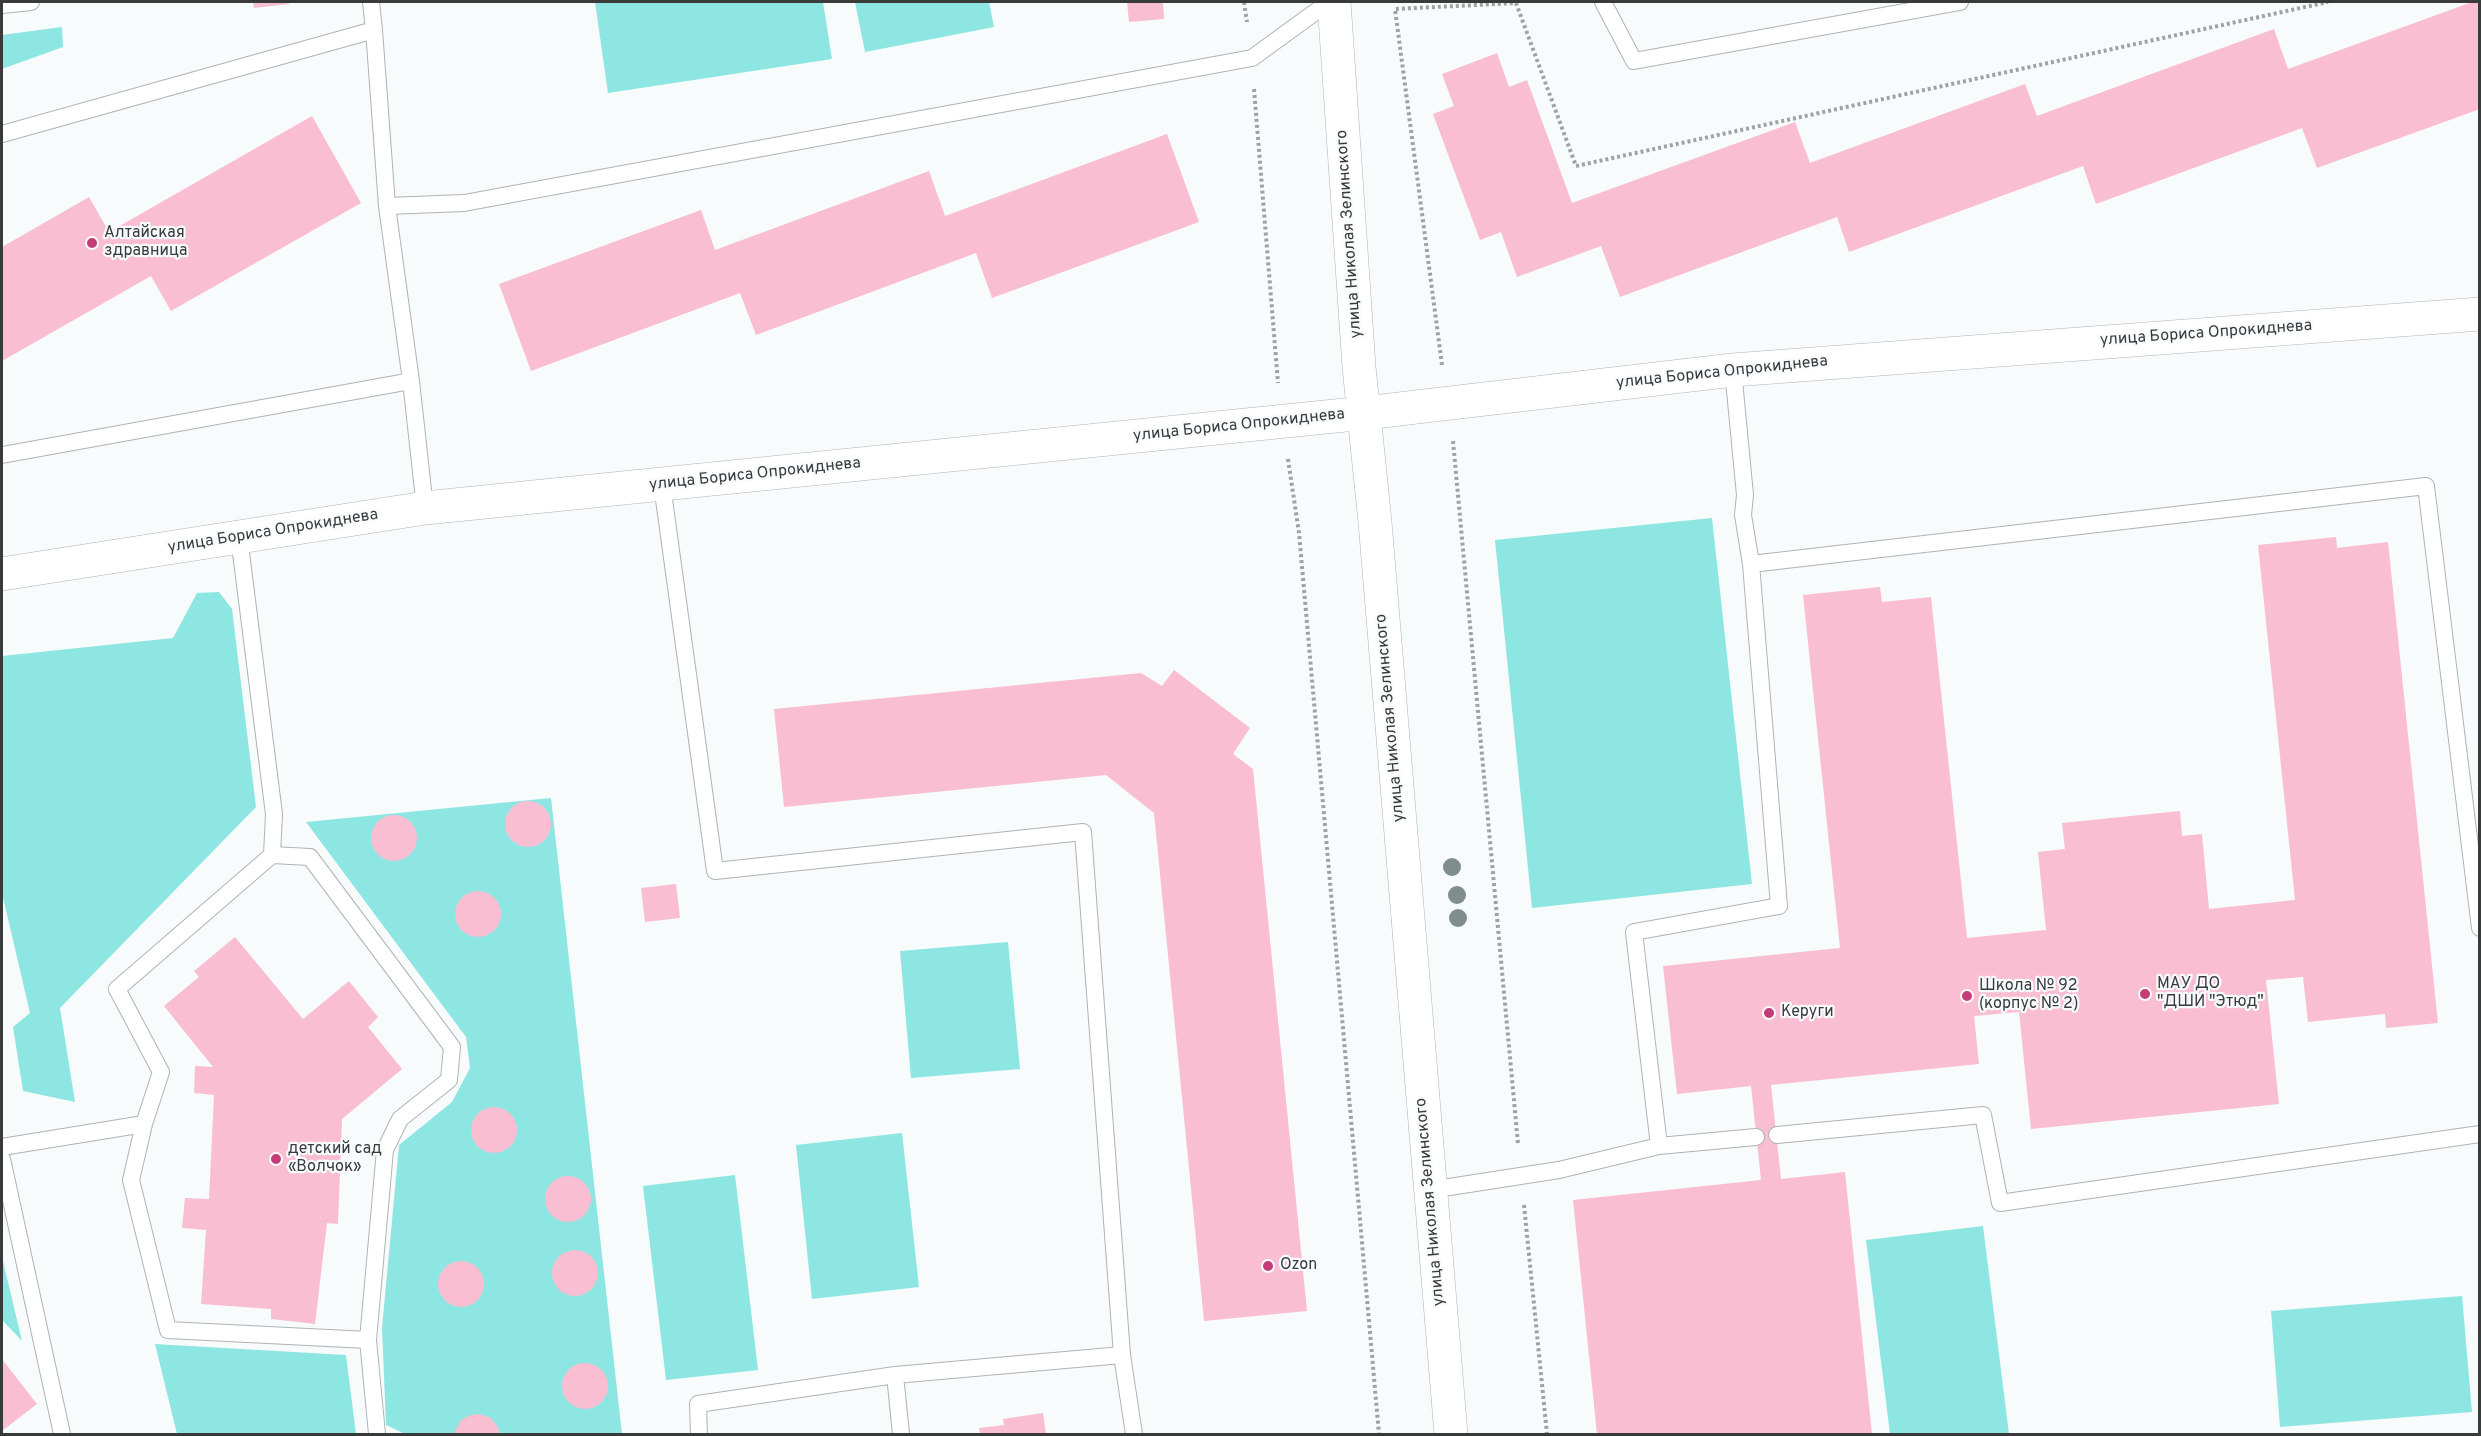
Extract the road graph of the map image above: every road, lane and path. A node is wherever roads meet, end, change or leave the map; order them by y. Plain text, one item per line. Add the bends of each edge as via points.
1 (32, 2) edge
2 (372, 2) edge
3 (1244, 2) edge
4 (1329, 2) edge
5 (1334, 2) edge
6 (1603, 2) edge
7 (1960, 2) edge
8 (2328, 2) edge
9 (2, 5) edge
10 (374, 30) junction
11 (1252, 58) junction
12 (2, 134) edge
13 (387, 206) junction
14 (2480, 314) edge
15 (1733, 370) junction
16 (411, 381) junction
17 (1449, 404) junction
18 (1365, 413) junction
19 (1282, 422) junction
20 (2, 455) edge
21 (662, 485) junction
22 (425, 508) junction
23 (239, 537) junction
24 (1751, 564) junction
25 (2, 574) edge
26 (272, 855) junction
27 (2480, 928) edge
28 (144, 1124) junction
29 (2480, 1134) edge
30 (1777, 1135) dead end
31 (1756, 1137) dead end
32 (1659, 1146) junction
33 (2, 1147) edge
34 (2, 1159) edge
35 (1521, 1176) junction
36 (1430, 1190) junction
37 (368, 1340) junction
38 (1122, 1355) junction
39 (895, 1375) junction
40 (62, 1434) edge
41 (377, 1434) edge
42 (699, 1434) edge
43 (901, 1434) edge
44 (1134, 1434) edge
45 (1379, 1434) edge
46 (1451, 1434) edge
47 (1547, 1434) edge

1 - 9 lane
2 - 10 lane
3 - 11 path
4 - 11 lane
5 - 18 street, улица Николая Зелинского
6 - 7 lane via 1634,61
8 - 17 path via 1576,166 1516,3 1395,9
10 - 12 lane
10 - 13 lane
11 - 13 lane via 464,202
11 - 19 path
13 - 16 lane
14 - 15 street, улица Бориса Опрокиднева
15 - 17 street, улица Бориса Опрокиднева
15 - 24 lane via 1745,495 1743,515
16 - 20 lane
16 - 22 lane
17 - 18 street, улица Бориса Опрокиднева
17 - 35 path
18 - 19 street, улица Бориса Опрокиднева
18 - 36 street, улица Николая Зелинского
19 - 21 street, улица Бориса Опрокиднева
19 - 45 path via 1299,533
21 - 22 street, улица Бориса Опрокиднева
21 - 38 lane via 715,871 1083,832
22 - 23 street, улица Бориса Опрокиднева
23 - 25 street, улица Бориса Опрокиднева
23 - 26 lane via 274,814
24 - 27 lane via 2426,486
24 - 32 lane via 1779,906 1634,932
26 - 28 lane via 117,988 161,1072
26 - 37 lane via 310,857 452,1047 449,1080 400,1119 384,1150
28 - 33 lane
28 - 37 lane via 131,1179 168,1330
29 - 30 lane via 2000,1203 1983,1115
31 - 32 lane
32 - 35 lane
34 - 40 lane
35 - 36 lane
35 - 47 path
36 - 46 street, улица Николая Зелинского
37 - 41 lane
38 - 39 lane
38 - 44 lane
39 - 42 lane via 698,1404
39 - 43 lane

